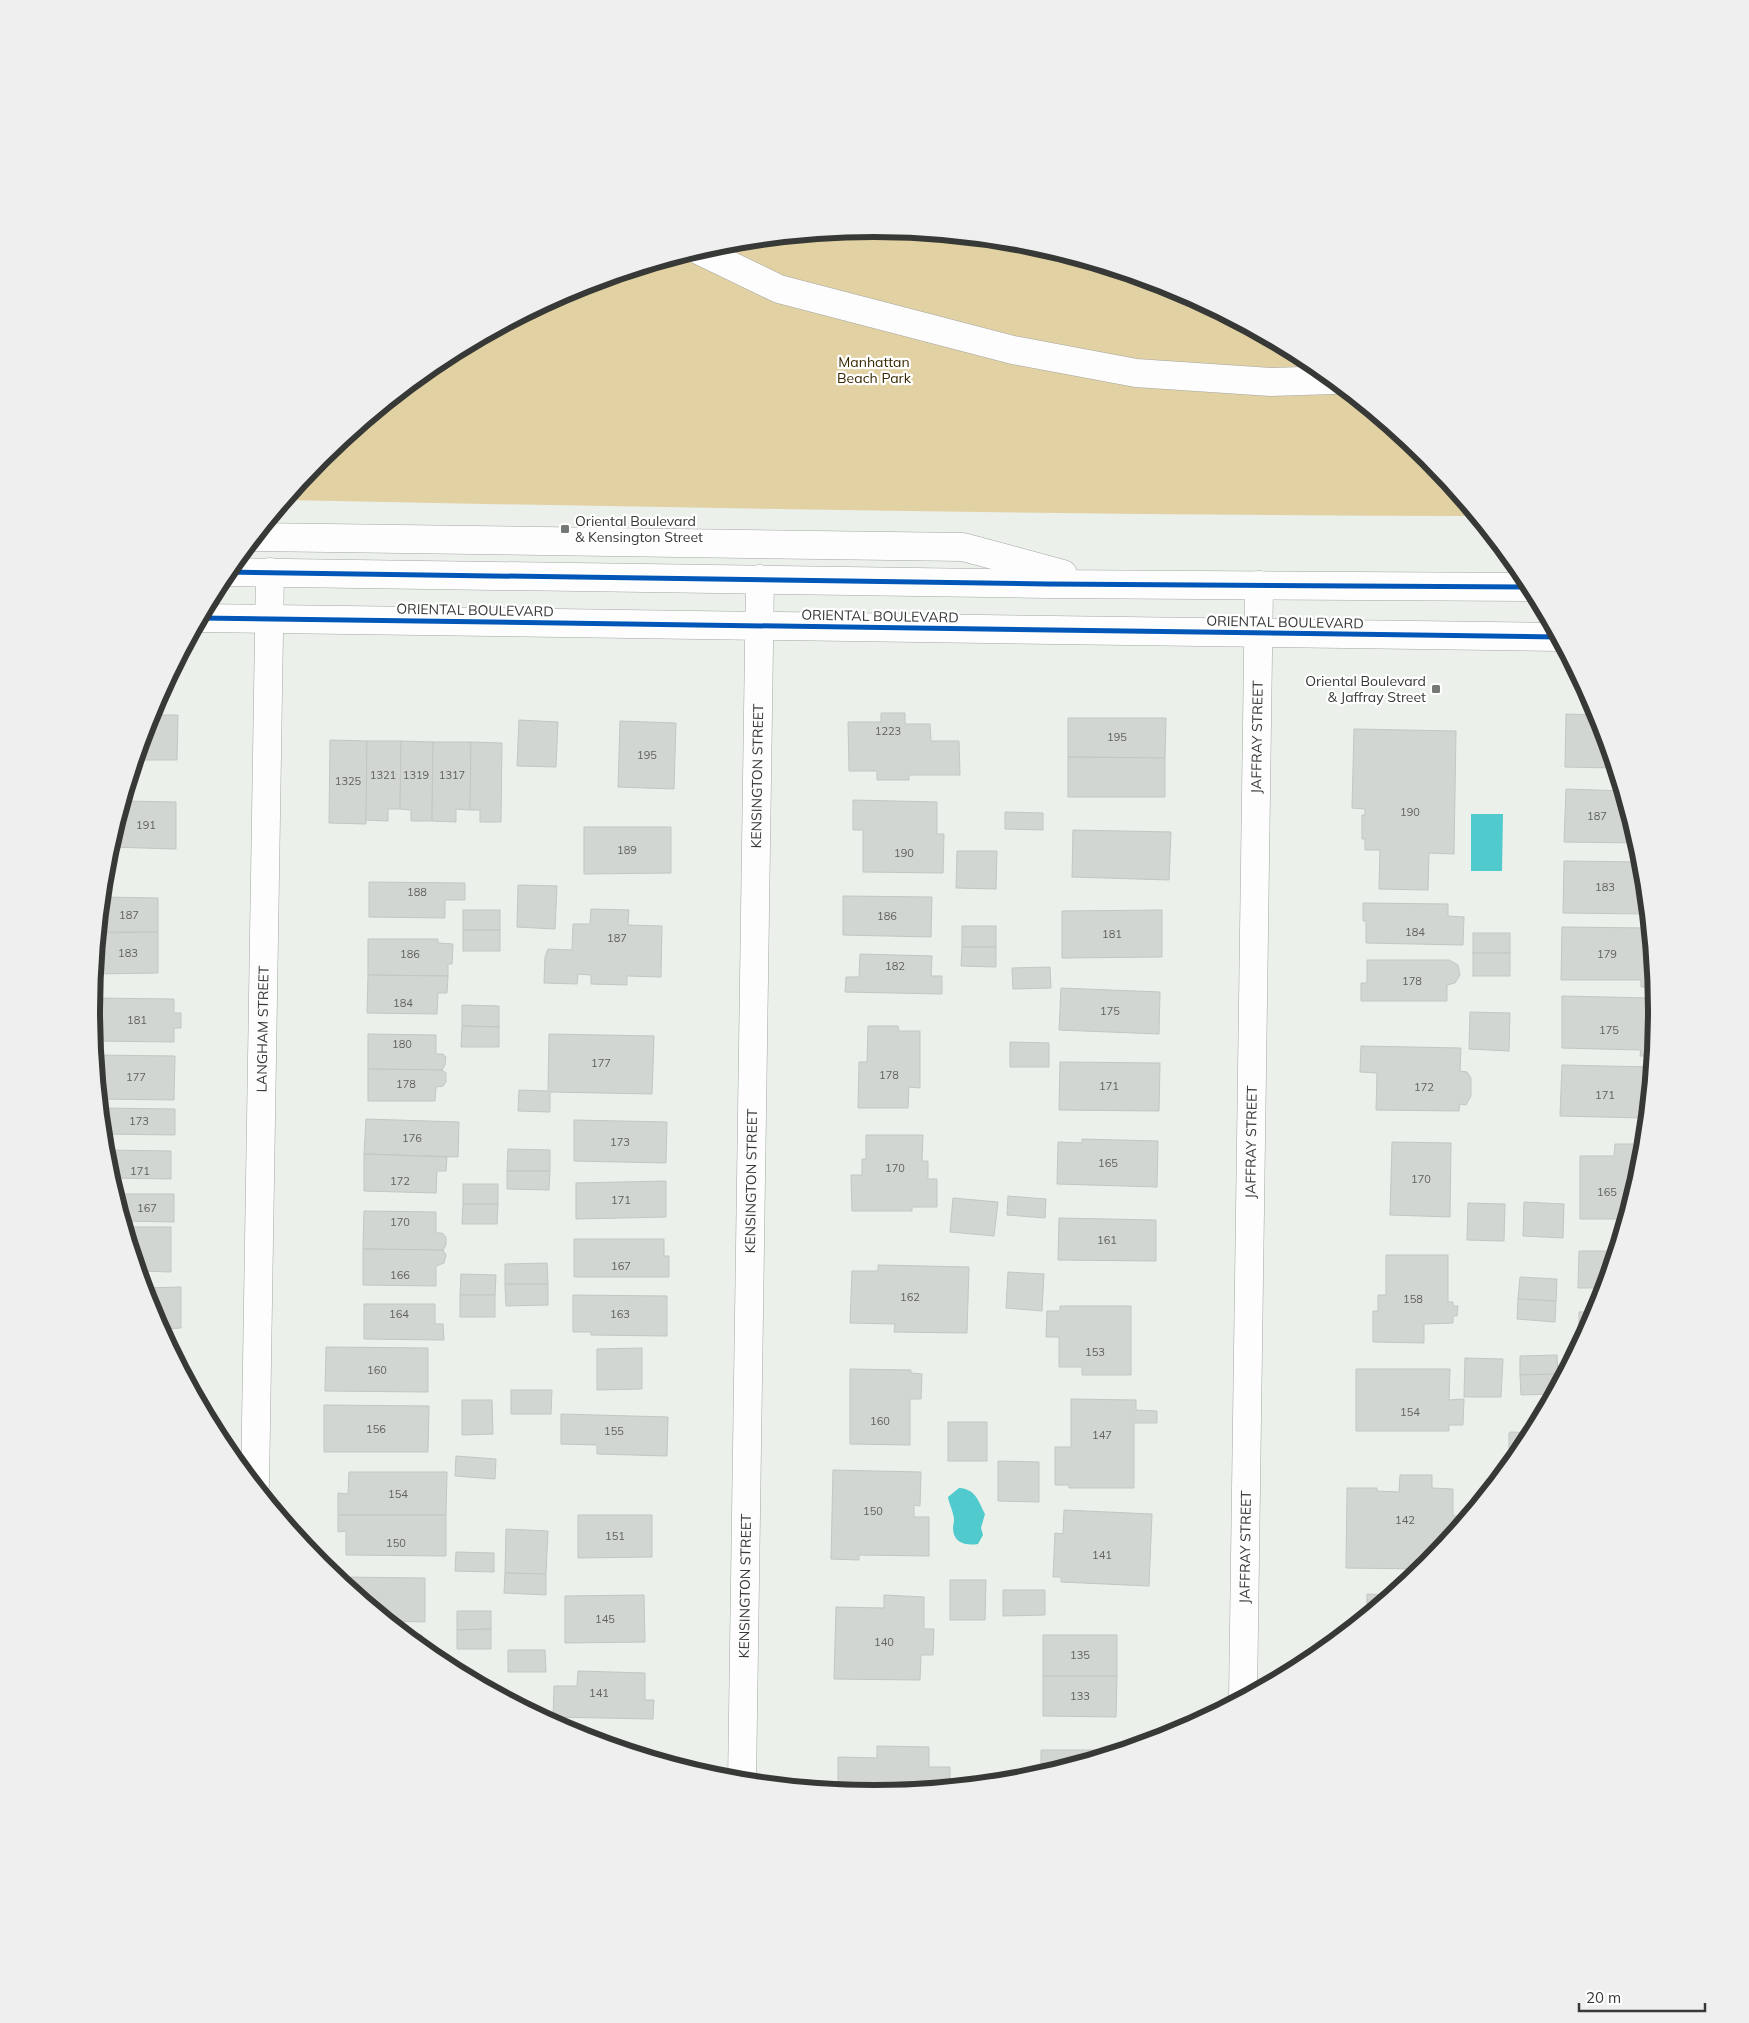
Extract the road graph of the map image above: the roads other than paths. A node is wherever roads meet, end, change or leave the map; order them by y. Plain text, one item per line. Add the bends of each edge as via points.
1 (709, 255) edge
2 (1322, 380) edge
3 (262, 537) edge
4 (237, 572) edge
5 (270, 572) junction
6 (760, 579) junction
7 (1098, 584) junction
8 (1259, 585) junction
9 (1522, 588) edge
10 (208, 618) edge
11 (269, 619) junction
12 (759, 626) junction
13 (1259, 633) junction
14 (1552, 638) edge
15 (255, 1476) edge
16 (1243, 1692) edge
17 (742, 1774) edge

1 - 2 street via 779,289 1013,350 1136,373 1271,382
3 - 7 street via 963,547
4 - 5 street
5 - 6 street
5 - 11 street, LANGHAM STREET
6 - 7 street
6 - 12 street, KENSINGTON STREET
7 - 8 street
8 - 9 street
8 - 13 street, JAFFRAY STREET
10 - 11 street, ORIENTAL BOULEVARD
11 - 12 street, ORIENTAL BOULEVARD
11 - 15 street, LANGHAM STREET
12 - 13 street, ORIENTAL BOULEVARD
12 - 17 street, KENSINGTON STREET
13 - 14 street, ORIENTAL BOULEVARD
13 - 16 street, JAFFRAY STREET

